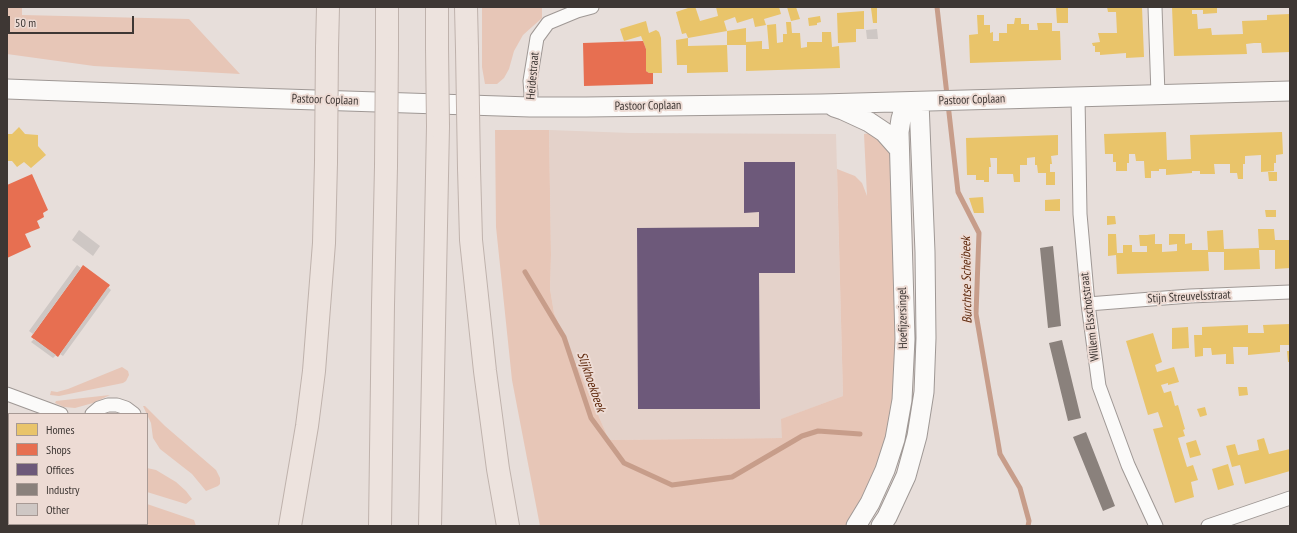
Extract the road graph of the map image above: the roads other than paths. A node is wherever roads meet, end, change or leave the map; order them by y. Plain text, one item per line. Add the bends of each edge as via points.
1 (328, 7) edge
2 (387, 7) edge
3 (437, 7) edge
4 (466, 7) edge
5 (592, 7) edge
6 (1155, 7) edge
7 (7, 89) edge
8 (1290, 91) edge
9 (1158, 95) junction
10 (1078, 97) junction
11 (913, 102) junction
12 (821, 104) junction
13 (530, 107) junction
14 (899, 149) junction
15 (1290, 292) edge
16 (1088, 304) junction
17 (7, 394) edge
18 (58, 413) edge
19 (93, 413) edge
20 (133, 413) edge
21 (1290, 498) edge
22 (290, 526) edge
23 (380, 526) edge
24 (430, 526) edge
25 (508, 526) edge
26 (856, 526) edge
27 (881, 526) edge
28 (1156, 526) edge
29 (1208, 526) edge

1 - 22 highway, bridge via 324,243 314,370
2 - 23 highway, bridge
3 - 24 highway, bridge via 438,168
4 - 25 highway, bridge via 471,240 485,371
5 - 13 street, Heidestraat via 548,23 537,38 530,81
6 - 9 street
7 - 13 street, Pastoor Coplaan
8 - 9 street, Pastoor Coplaan
9 - 10 street, Pastoor Coplaan
10 - 11 street, Pastoor Coplaan
10 - 16 street, Willem Elsschotstraat via 1080,214
11 - 12 street, Pastoor Coplaan
11 - 14 street, Hoefijzersingel via 900,125
11 - 27 street, Hoefijzersingel via 925,252 924,392 917,436 906,476
12 - 13 street, Pastoor Coplaan
12 - 14 street via 844,110 869,122 884,132
14 - 26 street, Hoefijzersingel via 905,339 902,400 895,440 885,470
15 - 16 street, Stijn Streuvelsstraat
16 - 28 street, Willem Elsschotstraat via 1099,386 1128,465
17 - 18 street
19 - 20 street via 99,408 117,405
21 - 29 street

